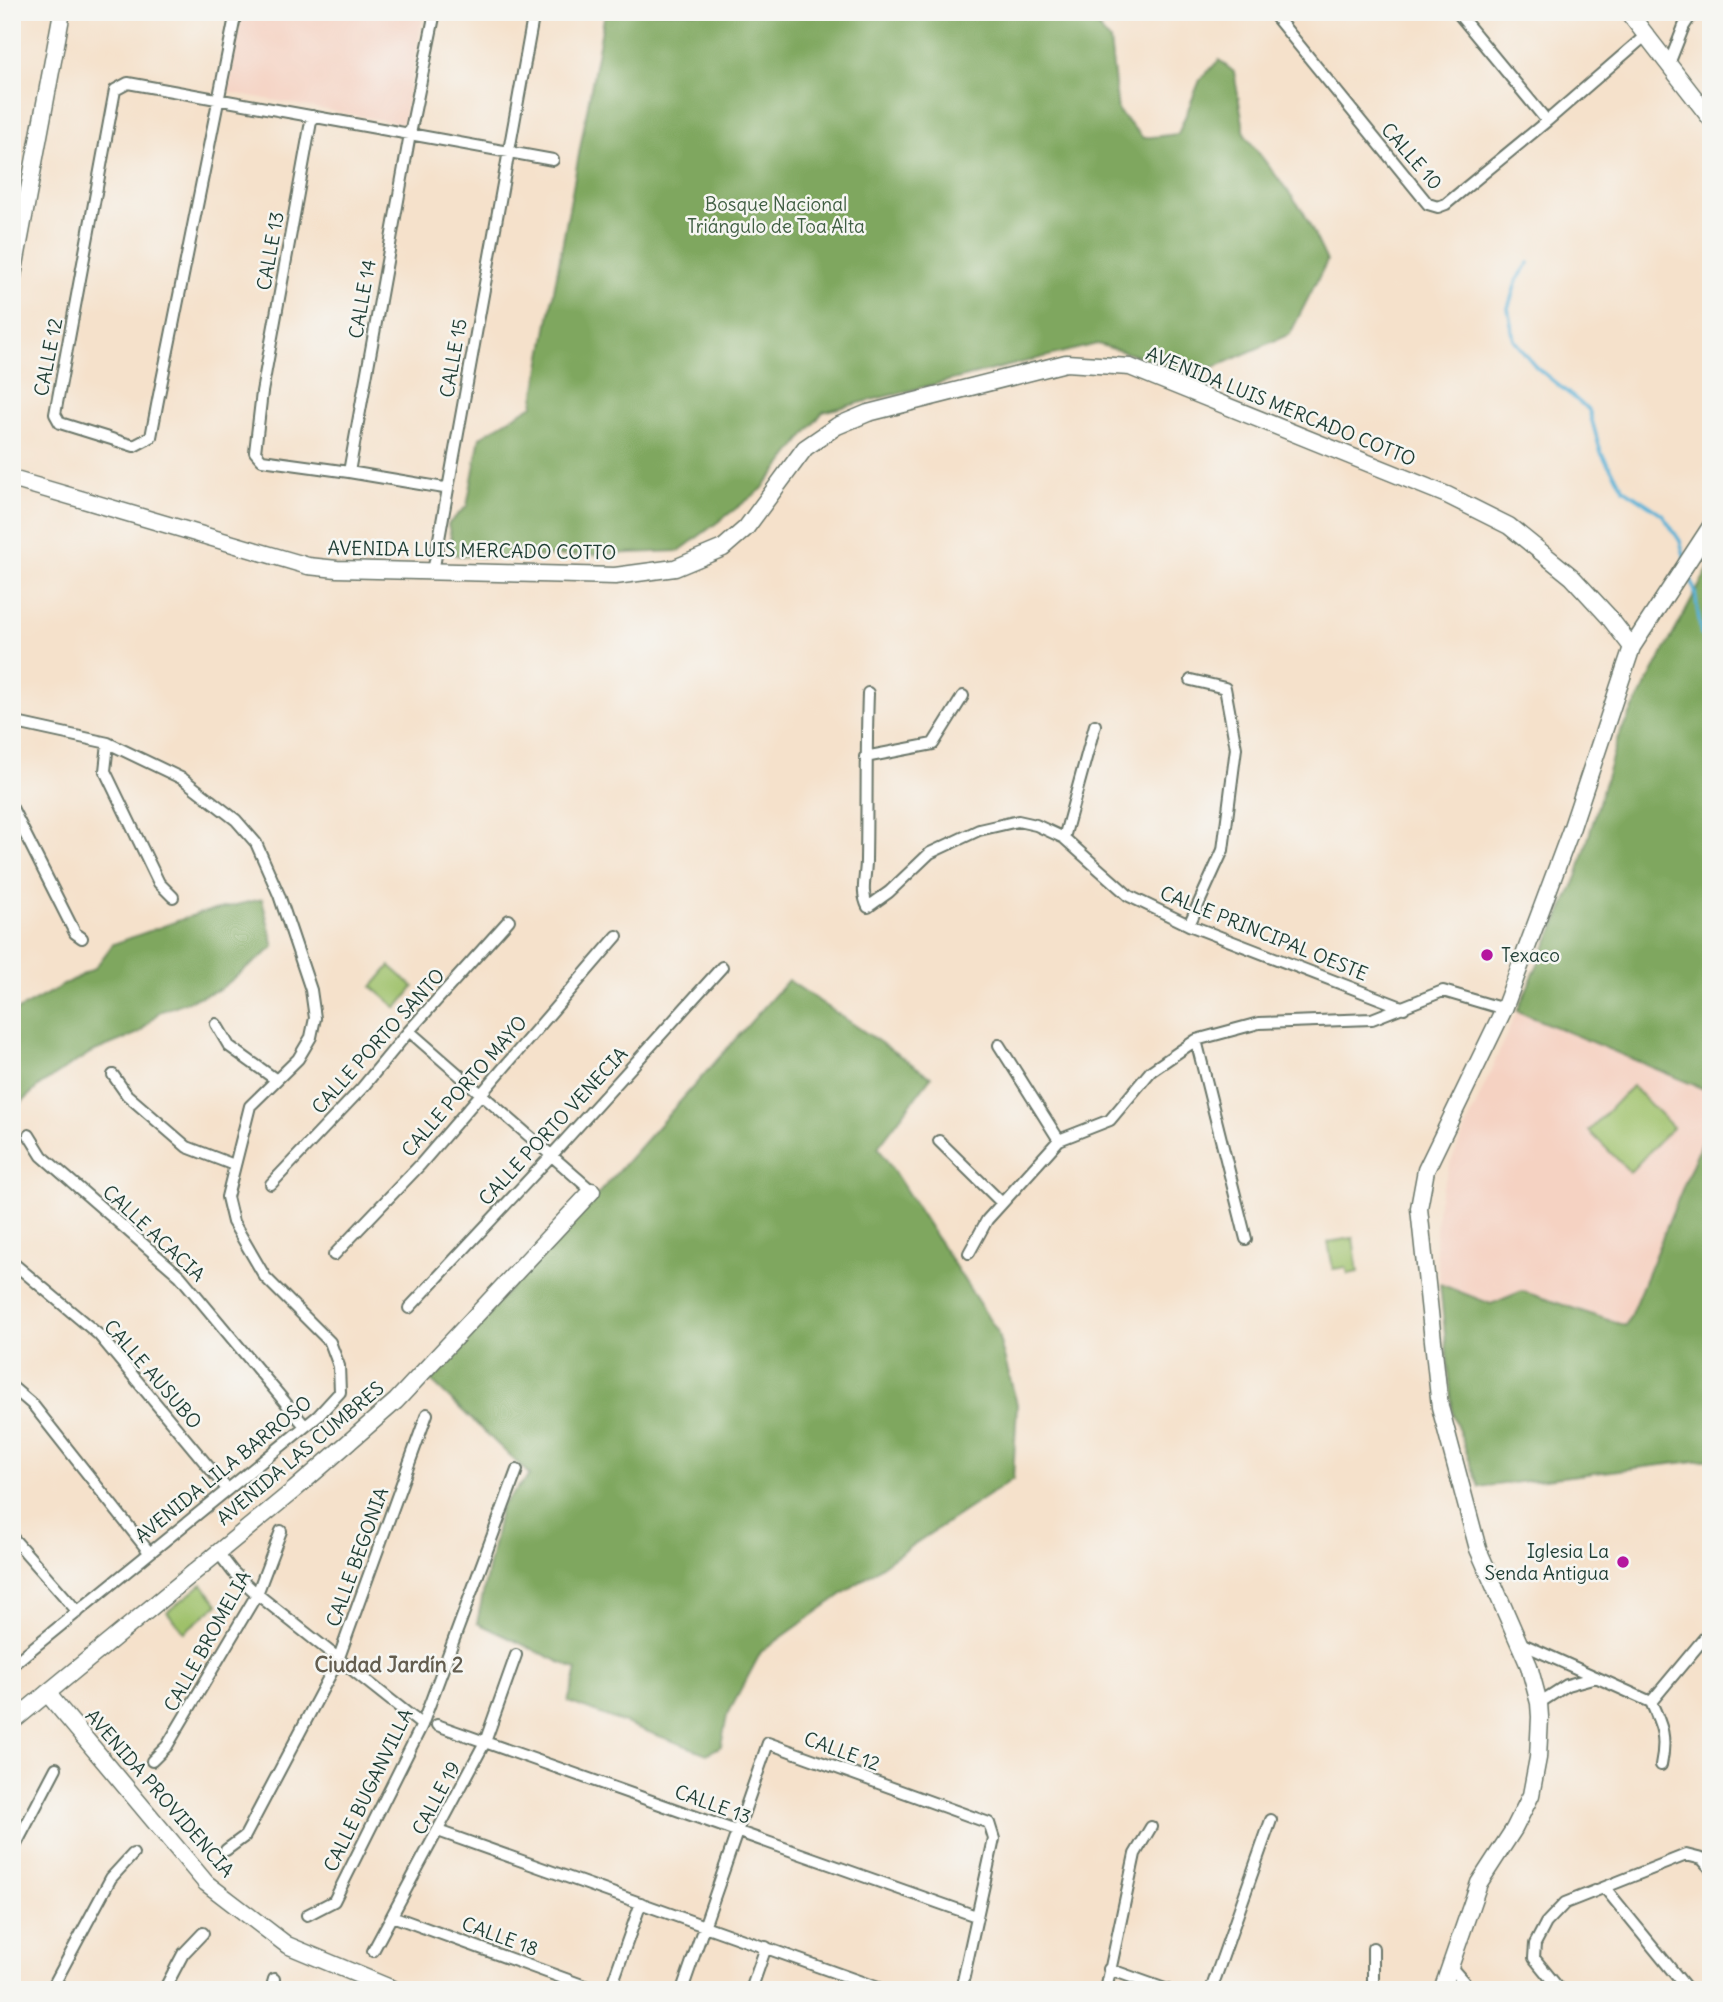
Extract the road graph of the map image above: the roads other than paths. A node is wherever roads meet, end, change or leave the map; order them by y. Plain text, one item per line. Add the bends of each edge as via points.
1 (62, 12) edge
2 (236, 12) edge
3 (435, 12) edge
4 (534, 12) edge
5 (1272, 12) edge
6 (1457, 12) edge
7 (1628, 12) edge
8 (1693, 12) edge
9 (1645, 36) junction
10 (1668, 64) junction
11 (219, 99) junction
12 (312, 116) junction
13 (1711, 119) edge
14 (1547, 121) junction
15 (410, 134) junction
16 (508, 152) junction
17 (553, 160) dead end
18 (12, 281) edge
19 (349, 471) junction
20 (12, 479) edge
21 (448, 486) junction
22 (1707, 531) edge
23 (433, 572) junction
24 (1632, 647) junction
25 (1191, 680) dead end
26 (869, 693) dead end
27 (963, 696) dead end
28 (12, 722) edge
29 (1095, 726) dead end
30 (108, 743) junction
31 (865, 757) junction
32 (12, 808) edge
33 (1063, 838) junction
34 (173, 897) dead end
35 (509, 920) dead end
36 (1189, 925) junction
37 (617, 936) dead end
38 (82, 938) dead end
39 (722, 967) dead end
40 (1404, 1008) junction
41 (1504, 1009) junction
42 (215, 1024) dead end
43 (409, 1031) junction
44 (1196, 1040) junction
45 (999, 1045) dead end
46 (113, 1075) dead end
47 (275, 1079) junction
48 (481, 1093) junction
49 (29, 1135) dead end
50 (1059, 1140) junction
51 (939, 1141) dead end
52 (551, 1156) junction
53 (234, 1165) junction
54 (271, 1184) dead end
55 (592, 1191) joint
56 (1002, 1203) junction
57 (1246, 1239) dead end
58 (969, 1253) dead end
59 (334, 1255) dead end
60 (12, 1262) edge
61 (409, 1308) dead end
62 (12, 1387) edge
63 (427, 1414) dead end
64 (304, 1426) junction
65 (517, 1470) dead end
66 (227, 1489) junction
67 (281, 1531) dead end
68 (12, 1537) edge
69 (217, 1551) junction
70 (149, 1552) junction
71 (257, 1594) junction
72 (78, 1612) junction
73 (1711, 1630) edge
74 (1518, 1642) junction
75 (516, 1656) dead end
76 (338, 1660) junction
77 (12, 1665) edge
78 (1597, 1676) junction
79 (47, 1693) junction
80 (1651, 1702) junction
81 (1540, 1710) junction
82 (12, 1722) edge
83 (422, 1725) junction
84 (437, 1725) dead end
85 (485, 1742) junction
86 (152, 1761) dead end
87 (1661, 1765) dead end
88 (57, 1768) dead end
89 (1271, 1820) dead end
90 (1151, 1827) dead end
91 (438, 1831) junction
92 (737, 1831) junction
93 (226, 1850) dead end
94 (12, 1852) edge
95 (133, 1854) dead end
96 (1711, 1869) edge
97 (1605, 1888) junction
98 (641, 1903) junction
99 (307, 1915) dead end
100 (392, 1916) junction
101 (976, 1916) junction
102 (704, 1925) junction
103 (203, 1933) dead end
104 (766, 1947) junction
105 (1373, 1948) dead end
106 (373, 1951) dead end
107 (1450, 1966) junction
108 (1109, 1969) junction
109 (51, 1990) edge
110 (164, 1990) edge
111 (395, 1990) edge
112 (596, 1990) edge
113 (610, 1990) edge
114 (681, 1990) edge
115 (751, 1990) edge
116 (884, 1990) edge
117 (961, 1990) edge
118 (1106, 1990) edge
119 (1168, 1990) edge
120 (1211, 1990) edge
121 (1370, 1990) edge
122 (1442, 1990) edge
123 (1471, 1990) edge
124 (1560, 1990) edge
125 (1688, 1990) edge

1 - 18 street
2 - 11 street
3 - 15 street, CALLE 14
4 - 16 street, CALLE 15
5 - 14 street, CALLE 10 via 1428,204 1446,204
6 - 14 street
7 - 9 street
8 - 10 street
9 - 10 street
9 - 14 street, CALLE 10
10 - 13 street
11 - 11 street, CALLE 12 via 128,83 116,90 55,414 60,423 134,446 151,437
11 - 12 street, CALLE 12
12 - 15 street, CALLE 12
12 - 19 street, CALLE 13 via 255,452 262,460
15 - 16 street, CALLE 12
15 - 19 street, CALLE 14
16 - 17 street, CALLE 12
16 - 21 street, CALLE 15
19 - 21 street
20 - 23 street, AVENIDA LUIS MERCADO COTTO via 308,566
21 - 23 street, CALLE 15
22 - 24 street
23 - 24 street, AVENIDA LUIS MERCADO COTTO via 615,576 675,568 723,548 746,528 804,448 837,426 868,413 1066,363 1130,367 1447,495 1509,526 1572,577
24 - 41 street
25 - 36 street via 1226,688 1236,748 1223,850
26 - 31 street
27 - 31 street via 933,744
28 - 30 street, AVENIDA LILA BARROSO
29 - 33 street
30 - 34 street via 105,771 159,883
30 - 47 street, AVENIDA LILA BARROSO via 183,779 236,820 256,843 279,895 311,990 315,1018 311,1037 298,1059
31 - 33 street, CALLE PRINCIPAL OESTE via 862,896 868,907 930,853 979,830 1018,821
32 - 38 street via 75,933
33 - 36 street, CALLE PRINCIPAL OESTE via 1129,896
35 - 43 street, CALLE PORTO SANTO
36 - 40 street, CALLE PRINCIPAL OESTE
37 - 48 street, CALLE PORTO MAYO
39 - 52 street, CALLE PORTO VENECIA
40 - 41 street via 1443,991
40 - 44 street via 1372,1019 1259,1023
41 - 74 street via 1426,1170 1419,1208 1440,1407 1478,1549
42 - 47 street via 229,1046
43 - 48 street
43 - 54 street, CALLE PORTO SANTO
44 - 50 street via 1151,1071 1110,1120
44 - 57 street
45 - 50 street
46 - 53 street via 127,1095 187,1147
47 - 53 street, AVENIDA LILA BARROSO via 250,1106
48 - 52 street
48 - 59 street, CALLE PORTO MAYO
49 - 64 street, CALLE ACACIA via 42,1156 180,1276
50 - 56 street
51 - 56 street
52 - 55 street
52 - 61 street, CALLE PORTO VENECIA
53 - 64 street, AVENIDA LILA BARROSO via 227,1197 233,1222 265,1276 330,1342 339,1366 340,1392
55 - 69 street, AVENIDA LAS CUMBRES via 396,1401
56 - 58 street
60 - 66 street, CALLE AUSUBO via 99,1335
62 - 70 street via 33,1405
63 - 76 street, CALLE BEGONIA
64 - 66 street, AVENIDA LILA BARROSO
65 - 83 street, CALLE BUGANVILLA
66 - 70 street, AVENIDA LILA BARROSO
67 - 71 street, CALLE BROMELIA
68 - 72 street
69 - 71 street
69 - 79 street, AVENIDA LAS CUMBRES
70 - 72 street, AVENIDA LILA BARROSO
71 - 76 street
71 - 86 street, CALLE BROMELIA via 167,1746
72 - 77 street, AVENIDA LILA BARROSO
73 - 80 street
74 - 78 street
74 - 81 street
75 - 85 street, CALLE 19
76 - 83 street
76 - 93 street, CALLE BEGONIA via 245,1836
78 - 80 street
78 - 81 street via 1567,1685
79 - 82 street, AVENIDA LAS CUMBRES
79 - 111 street, AVENIDA PROVIDENCIA via 206,1884 287,1945
80 - 87 street via 1664,1729
81 - 107 street via 1531,1795 1479,1883
83 - 99 street, CALLE BUGANVILLA via 334,1900
84 - 85 street, CALLE 13
85 - 91 street, CALLE 19
85 - 92 street, CALLE 13
88 - 94 street
89 - 120 street
90 - 108 street via 1135,1854
91 - 98 street
91 - 100 street, CALLE 19
92 - 101 street, CALLE 13
92 - 101 street, CALLE 12 via 768,1743 989,1823 994,1839
92 - 102 street, CALLE 12
95 - 109 street via 111,1878
96 - 97 street via 1702,1859 1686,1855
97 - 124 street via 1565,1903 1546,1923 1535,1944 1534,1958
97 - 125 street
98 - 102 street
98 - 113 street
100 - 106 street, CALLE 19
100 - 112 street, CALLE 18
101 - 117 street, CALLE 12
102 - 104 street
102 - 114 street, CALLE 12
103 - 110 street via 183,1954
104 - 115 street
104 - 116 street
105 - 121 street
107 - 122 street
107 - 123 street
108 - 118 street
108 - 119 street

